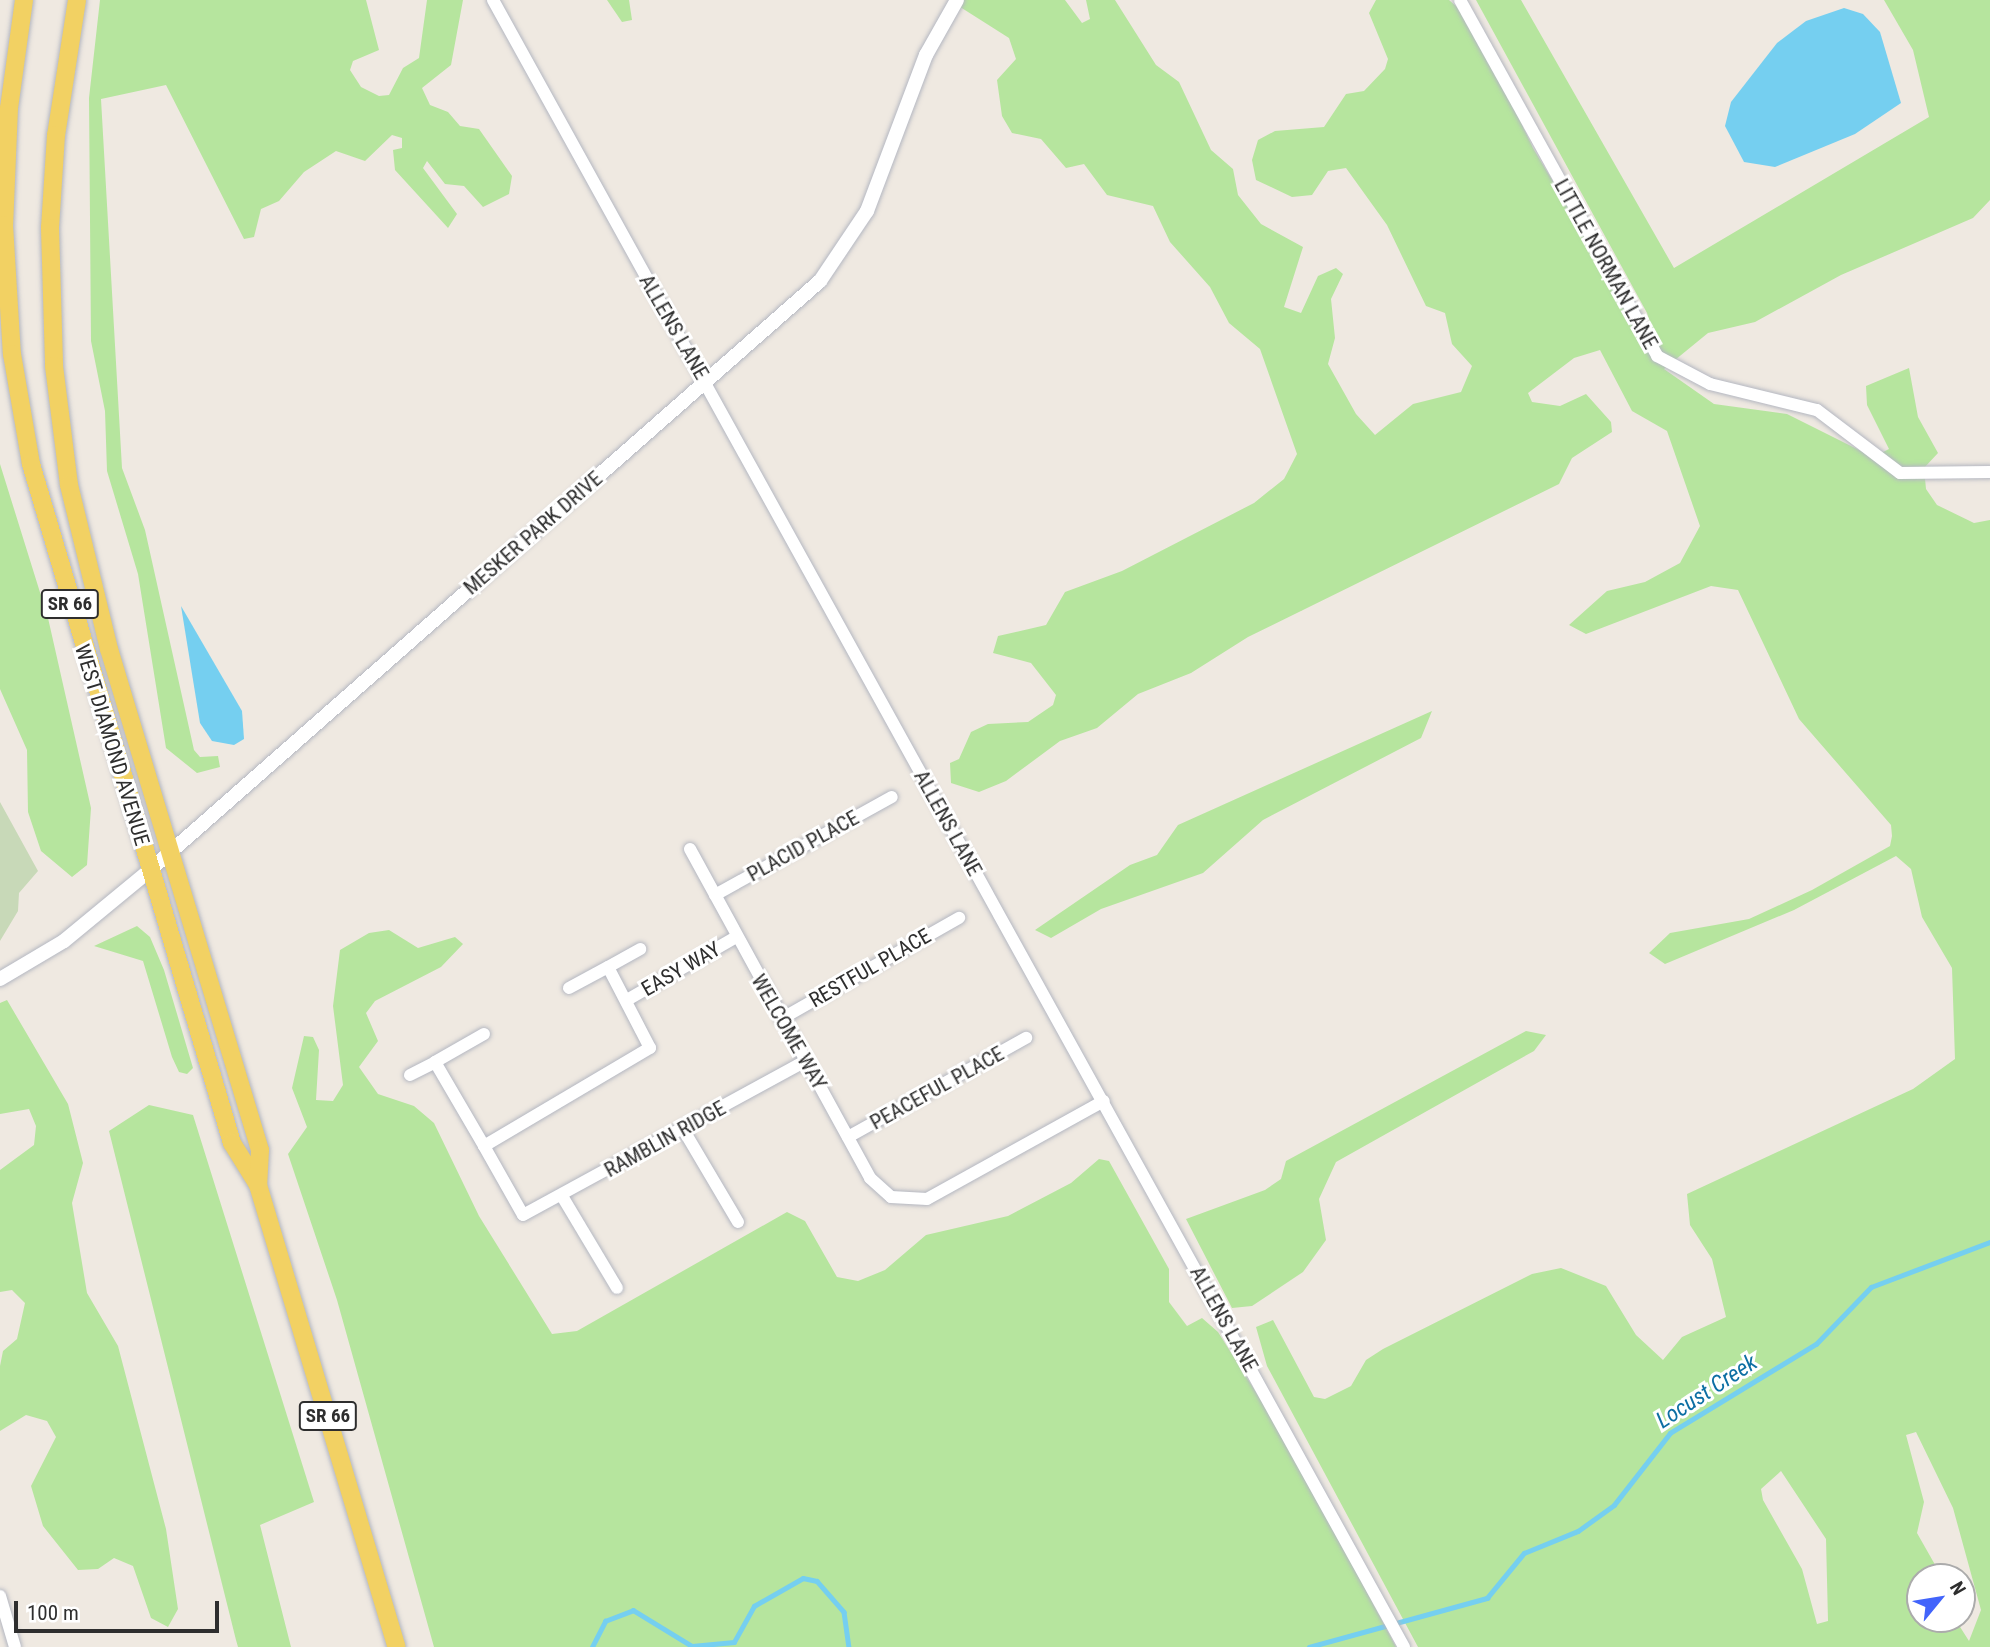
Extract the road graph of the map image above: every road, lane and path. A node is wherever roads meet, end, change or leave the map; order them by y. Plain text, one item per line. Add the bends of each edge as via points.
1 (24, 0) edge
2 (77, 0) edge
3 (493, 0) edge
4 (957, 0) edge
5 (1460, 0) edge
6 (705, 383) junction
7 (1990, 472) edge
8 (892, 797) dead end
9 (690, 849) dead end
10 (171, 852) junction
11 (150, 870) junction
12 (715, 895) junction
13 (959, 918) dead end
14 (736, 937) junction
15 (640, 949) dead end
16 (608, 967) junction
17 (0, 979) edge
18 (569, 988) dead end
19 (627, 1000) junction
20 (781, 1019) junction
21 (484, 1034) dead end
22 (1026, 1038) dead end
23 (806, 1061) junction
24 (435, 1062) junction
25 (410, 1075) dead end
26 (1104, 1101) junction
27 (683, 1129) junction
28 (848, 1137) junction
29 (484, 1146) junction
30 (258, 1185) junction
31 (562, 1196) junction
32 (738, 1223) dead end
33 (617, 1288) dead end
34 (0, 1596) edge
35 (1402, 1644) edge
36 (15, 1647) edge
37 (397, 1647) edge

1 - 11 main road, WEST DIAMOND AVENUE / SR 66 via 4,214 20,406 45,521
2 - 10 main road, WEST DIAMOND AVENUE / SR 66 via 52,180 50,298 58,407 89,579
3 - 6 street, ALLENS LANE
4 - 6 street, MESKER PARK DRIVE via 926,55 852,241 801,300
5 - 7 street, LITTLE NORMAN LANE via 1657,356 1710,384 1817,410 1900,473
6 - 10 street, MESKER PARK DRIVE
6 - 26 street, ALLENS LANE
8 - 12 street, PLACID PLACE
9 - 12 street, WELCOME WAY
10 - 11 street, MESKER PARK DRIVE
10 - 30 main road, WEST DIAMOND AVENUE / SR 66 via 260,1150
11 - 17 street, MESKER PARK DRIVE via 64,941
11 - 30 main road, WEST DIAMOND AVENUE / SR 66 via 237,1156
12 - 14 street, WELCOME WAY
13 - 20 street, RESTFUL PLACE
14 - 19 street, EASY WAY
14 - 20 street, WELCOME WAY
15 - 16 street
16 - 18 street
16 - 19 street
19 - 29 street via 650,1048
20 - 23 street, WELCOME WAY
21 - 24 street
22 - 28 street, PEACEFUL PLACE
23 - 27 street, RAMBLIN RIDGE
23 - 28 street, WELCOME WAY
24 - 25 street
24 - 29 street
26 - 28 street, WELCOME WAY via 927,1199 904,1200 881,1189
26 - 35 street, ALLENS LANE
27 - 31 street, RAMBLIN RIDGE
27 - 32 street
29 - 31 street, RAMBLIN RIDGE via 523,1215
30 - 37 main road, WEST DIAMOND AVENUE / SR 66
31 - 33 street
34 - 36 street

